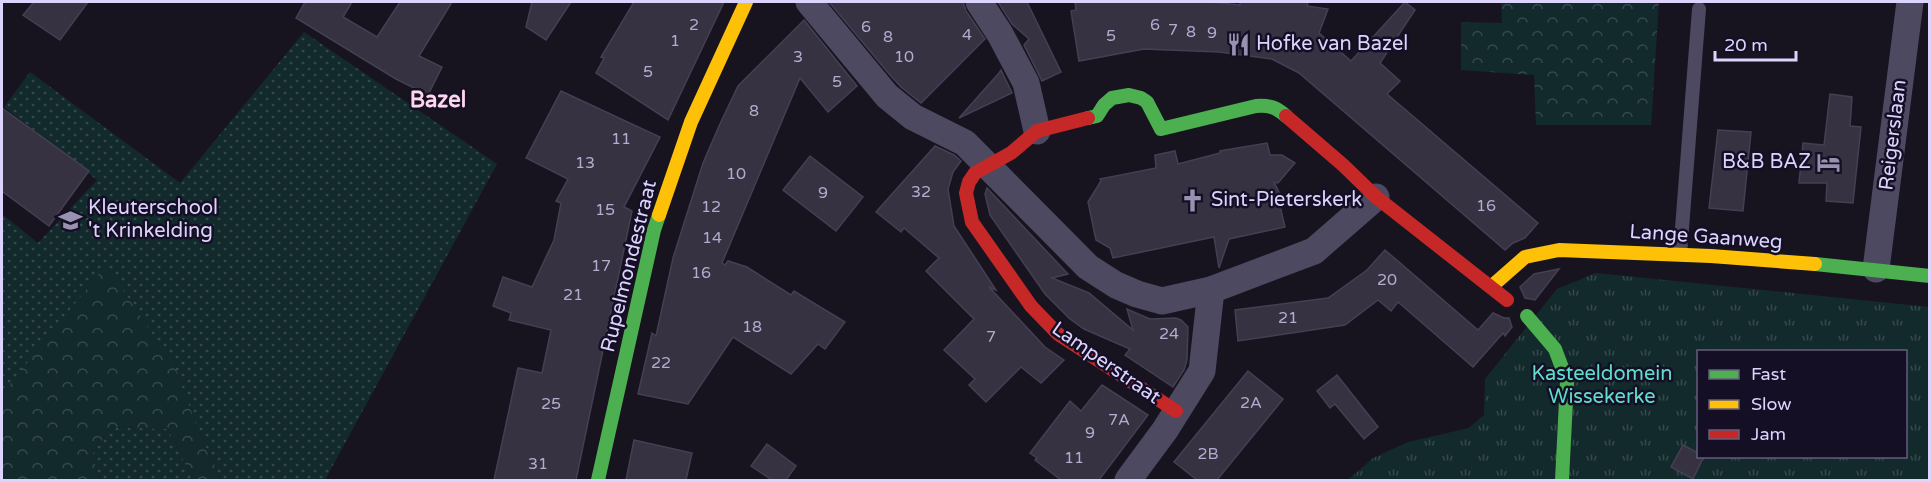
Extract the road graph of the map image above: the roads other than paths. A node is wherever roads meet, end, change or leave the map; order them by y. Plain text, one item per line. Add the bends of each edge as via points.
1 (746, 2) edge
2 (809, 2) edge
3 (979, 2) edge
4 (1910, 2) edge
5 (1699, 9) dead end
6 (1037, 131) junction
7 (988, 165) junction
8 (1376, 197) junction
9 (1680, 254) junction
10 (1876, 269) junction
11 (1929, 276) edge
12 (1492, 286) junction
13 (1211, 290) junction
14 (1507, 300) dead end
15 (1527, 316) dead end
16 (1176, 411) junction
17 (598, 480) edge
18 (1128, 480) edge
19 (1562, 480) edge

1 - 17 street, Rupelmondestraat via 691,122 654,230
2 - 7 street via 887,96 913,117 965,143
3 - 6 street via 1026,83
4 - 10 street, Reigerslaan
5 - 9 lane
6 - 7 street via 1011,153
6 - 8 street via 1096,116 1112,97 1121,94 1148,102 1161,129 1268,105 1303,130
7 - 13 street via 1088,267 1116,285 1162,301
7 - 16 street, Lamperstraat via 969,182 966,193 972,222 1031,306 1058,334
8 - 12 street
8 - 13 street via 1314,252
9 - 10 street, Lange Gaanweg
9 - 12 street, Lange Gaanweg via 1559,250 1525,257
10 - 11 street, Lange Gaanweg
12 - 14 street
13 - 16 street, Lamperstraat via 1202,371
15 - 19 street via 1555,349 1567,381
16 - 18 street, Lamperstraat

